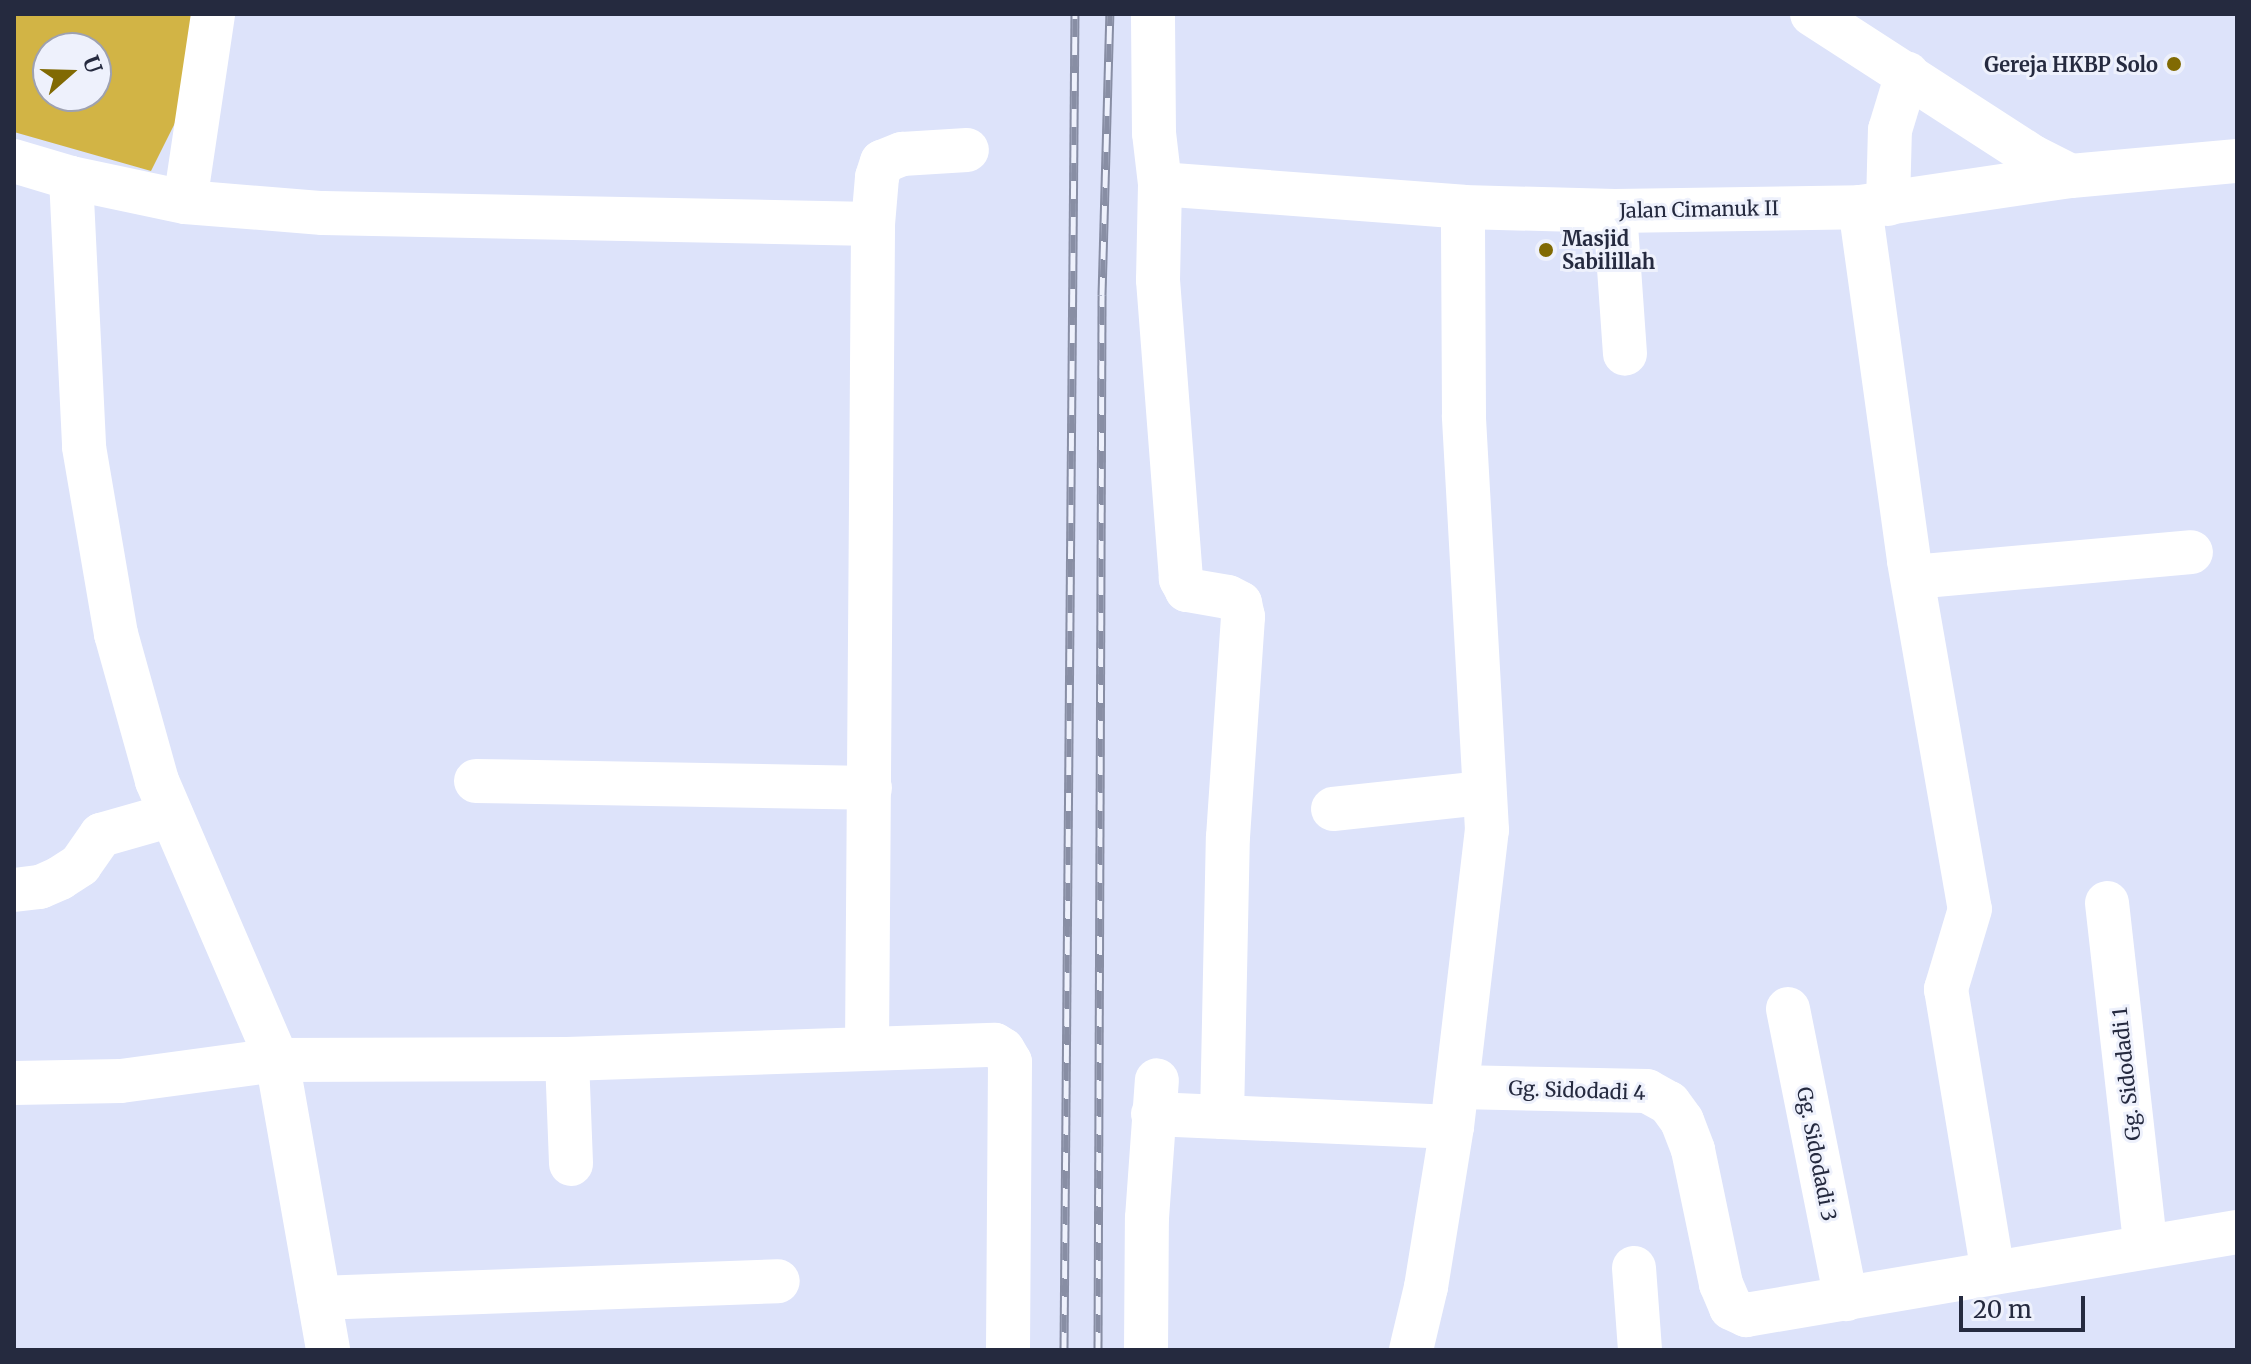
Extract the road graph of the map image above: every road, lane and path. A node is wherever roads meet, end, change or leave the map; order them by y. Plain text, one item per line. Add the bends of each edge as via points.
1 (213, 14) edge
2 (1153, 14) edge
3 (1812, 14) edge
4 (1907, 74) junction
5 (967, 150) dead end
6 (14, 161) edge
7 (2237, 161) edge
8 (2071, 176) junction
9 (71, 178) junction
10 (1160, 184) junction
11 (185, 202) junction
12 (1874, 205) junction
13 (1463, 207) junction
14 (1615, 211) junction
15 (873, 224) junction
16 (1625, 354) dead end
17 (2191, 552) dead end
18 (1913, 577) junction
19 (476, 781) dead end
20 (870, 788) junction
21 (1483, 793) junction
22 (1333, 809) dead end
23 (171, 815) junction
24 (14, 890) edge
25 (2107, 903) dead end
26 (1788, 1009) dead end
27 (867, 1048) junction
28 (567, 1059) junction
29 (277, 1060) junction
30 (14, 1083) edge
31 (1454, 1107) junction
32 (1222, 1117) junction
33 (571, 1164) dead end
34 (2237, 1232) edge
35 (2145, 1244) junction
36 (1634, 1268) dead end
37 (1993, 1272) junction
38 (778, 1281) dead end
39 (319, 1298) junction
40 (1846, 1299) junction
41 (328, 1350) edge
42 (1008, 1350) edge
43 (1146, 1350) edge
44 (1411, 1350) edge
45 (1616, 1350) edge
46 (1640, 1350) edge

1 - 11 street
2 - 10 street
3 - 4 street
4 - 8 street
4 - 12 street
5 - 15 street via 902,154 882,162
6 - 9 street
7 - 8 street, Jalan Cimanuk II
8 - 12 street, Jalan Cimanuk II
9 - 11 street
9 - 23 street via 84,447 116,634
10 - 13 street, Jalan Cimanuk II
10 - 32 street via 1158,280 1181,579 1187,590 1240,603 1243,617 1228,837
11 - 15 street via 370,215
12 - 14 street, Jalan Cimanuk II
12 - 18 street via 1873,318
13 - 14 street, Jalan Cimanuk II
13 - 21 street via 1464,416
14 - 16 street
15 - 20 street
17 - 18 street
18 - 37 street via 1970,909 1946,989
19 - 20 street
20 - 27 street
21 - 22 street
21 - 31 street via 1485,856
23 - 24 street via 101,835 80,865 60,878
23 - 29 street
25 - 35 street, Gg. Sidodadi 1
26 - 40 street, Gg. Sidodadi 3
27 - 28 street
27 - 42 street via 995,1045 1010,1062
28 - 29 street
28 - 33 street
29 - 30 street via 121,1081
29 - 39 street
31 - 32 street, Gg. Sidodadi 4
31 - 40 street, Gg. Sidodadi 4 via 1647,1091 1669,1103 1682,1121 1731,1308 1746,1315 1768,1314
31 - 44 street
32 - 43 street, Gg. Sidodadi 4 via 1155,1097
34 - 35 street
35 - 37 street
36 - 46 street
37 - 40 street
38 - 39 street
39 - 41 street
45 - 46 street

